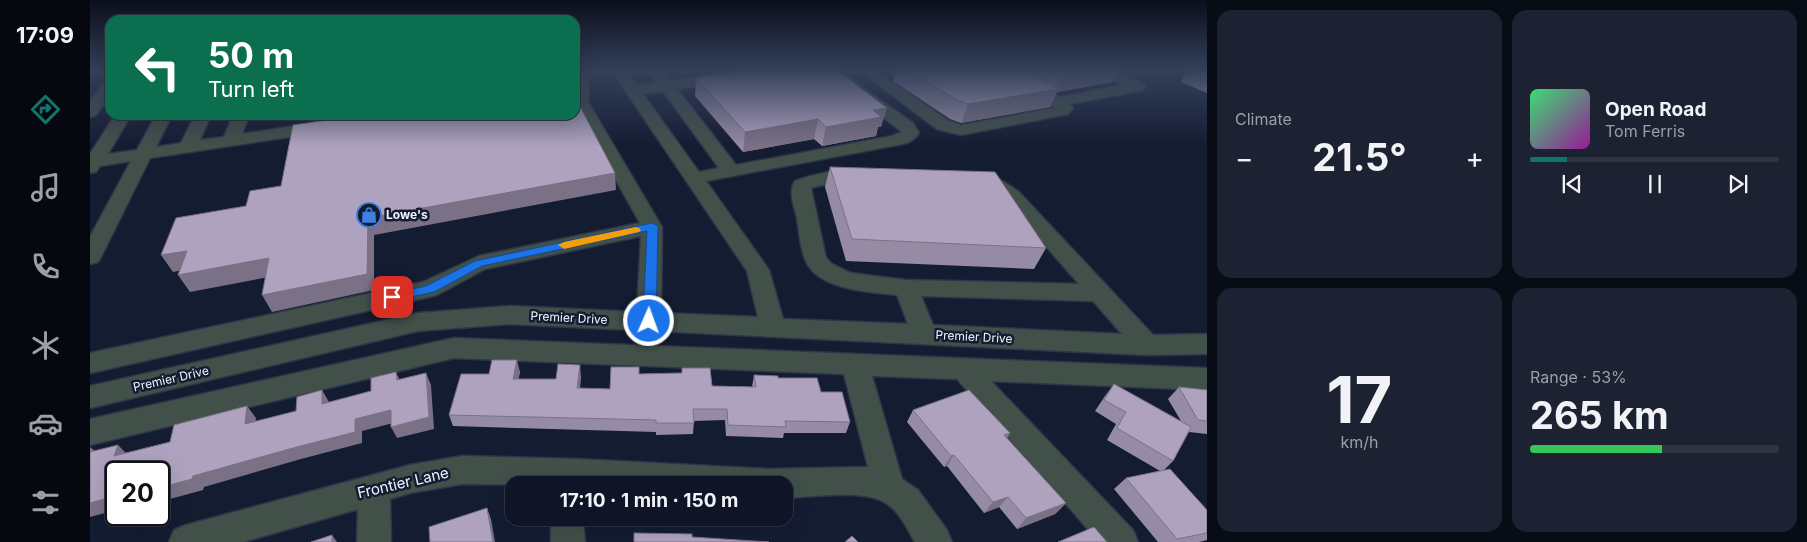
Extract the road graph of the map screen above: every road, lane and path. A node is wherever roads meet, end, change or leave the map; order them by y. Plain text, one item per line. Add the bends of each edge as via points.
1 (103, 96) edge
2 (637, 96) edge
3 (674, 96) edge
4 (865, 96) edge
5 (902, 96) edge
6 (1048, 96) edge
7 (1088, 96) edge
8 (580, 102) edge
9 (1058, 102) junction
10 (90, 112) edge
11 (120, 120) edge
12 (161, 120) edge
13 (201, 120) edge
14 (239, 120) edge
15 (281, 120) edge
16 (326, 122) edge
17 (278, 134) junction
18 (231, 140) junction
19 (188, 147) junction
20 (144, 154) junction
21 (91, 164) edge
22 (731, 171) junction
23 (962, 174) edge
24 (873, 175) edge
25 (694, 178) junction
26 (652, 226) junction
27 (90, 257) edge
28 (906, 288) junction
29 (1102, 293) junction
30 (649, 321) junction
31 (772, 327) junction
32 (924, 335) junction
33 (1207, 344) edge
34 (1148, 345) junction
35 (90, 363) edge
36 (855, 364) junction
37 (964, 369) junction
38 (1207, 379) edge
39 (90, 398) edge
40 (90, 432) edge
41 (537, 476) edge
42 (793, 484) edge
43 (877, 484) junction
44 (374, 489) junction
45 (567, 526) edge
46 (186, 542) edge
47 (374, 542) edge
48 (568, 542) edge
49 (935, 542) edge
50 (1121, 542) edge

1 - 10 street
2 - 25 street
3 - 22 street
4 - 22 street via 907,127 910,133 906,138
5 - 9 street via 943,125 961,130 1062,111 1065,108
6 - 9 street
7 - 9 street
8 - 26 street
11 - 21 street
12 - 20 street
13 - 19 street
14 - 18 street
15 - 17 street
16 - 17 street
17 - 18 street
18 - 19 street
19 - 20 street
20 - 21 street
20 - 27 street
22 - 25 street
23 - 29 street via 994,183 1012,196
24 - 28 street via 818,179 802,185 800,192 816,260 831,276
25 - 31 street via 758,270
26 - 30 street
26 - 35 street via 479,263 430,289
28 - 29 street
28 - 32 street
29 - 34 street
30 - 31 street, Premier Drive
30 - 39 street, Premier Drive via 510,315 418,322
31 - 32 street, Premier Drive
32 - 34 street, Premier Drive
33 - 34 street, Premier Drive
36 - 37 street
36 - 40 street via 454,348
36 - 43 street
37 - 38 street
37 - 50 street
41 - 44 street, Frontier Lane via 462,470
42 - 43 street, Frontier Lane
43 - 49 street via 895,491 908,501
44 - 46 street, Frontier Lane
44 - 47 street
45 - 48 street

